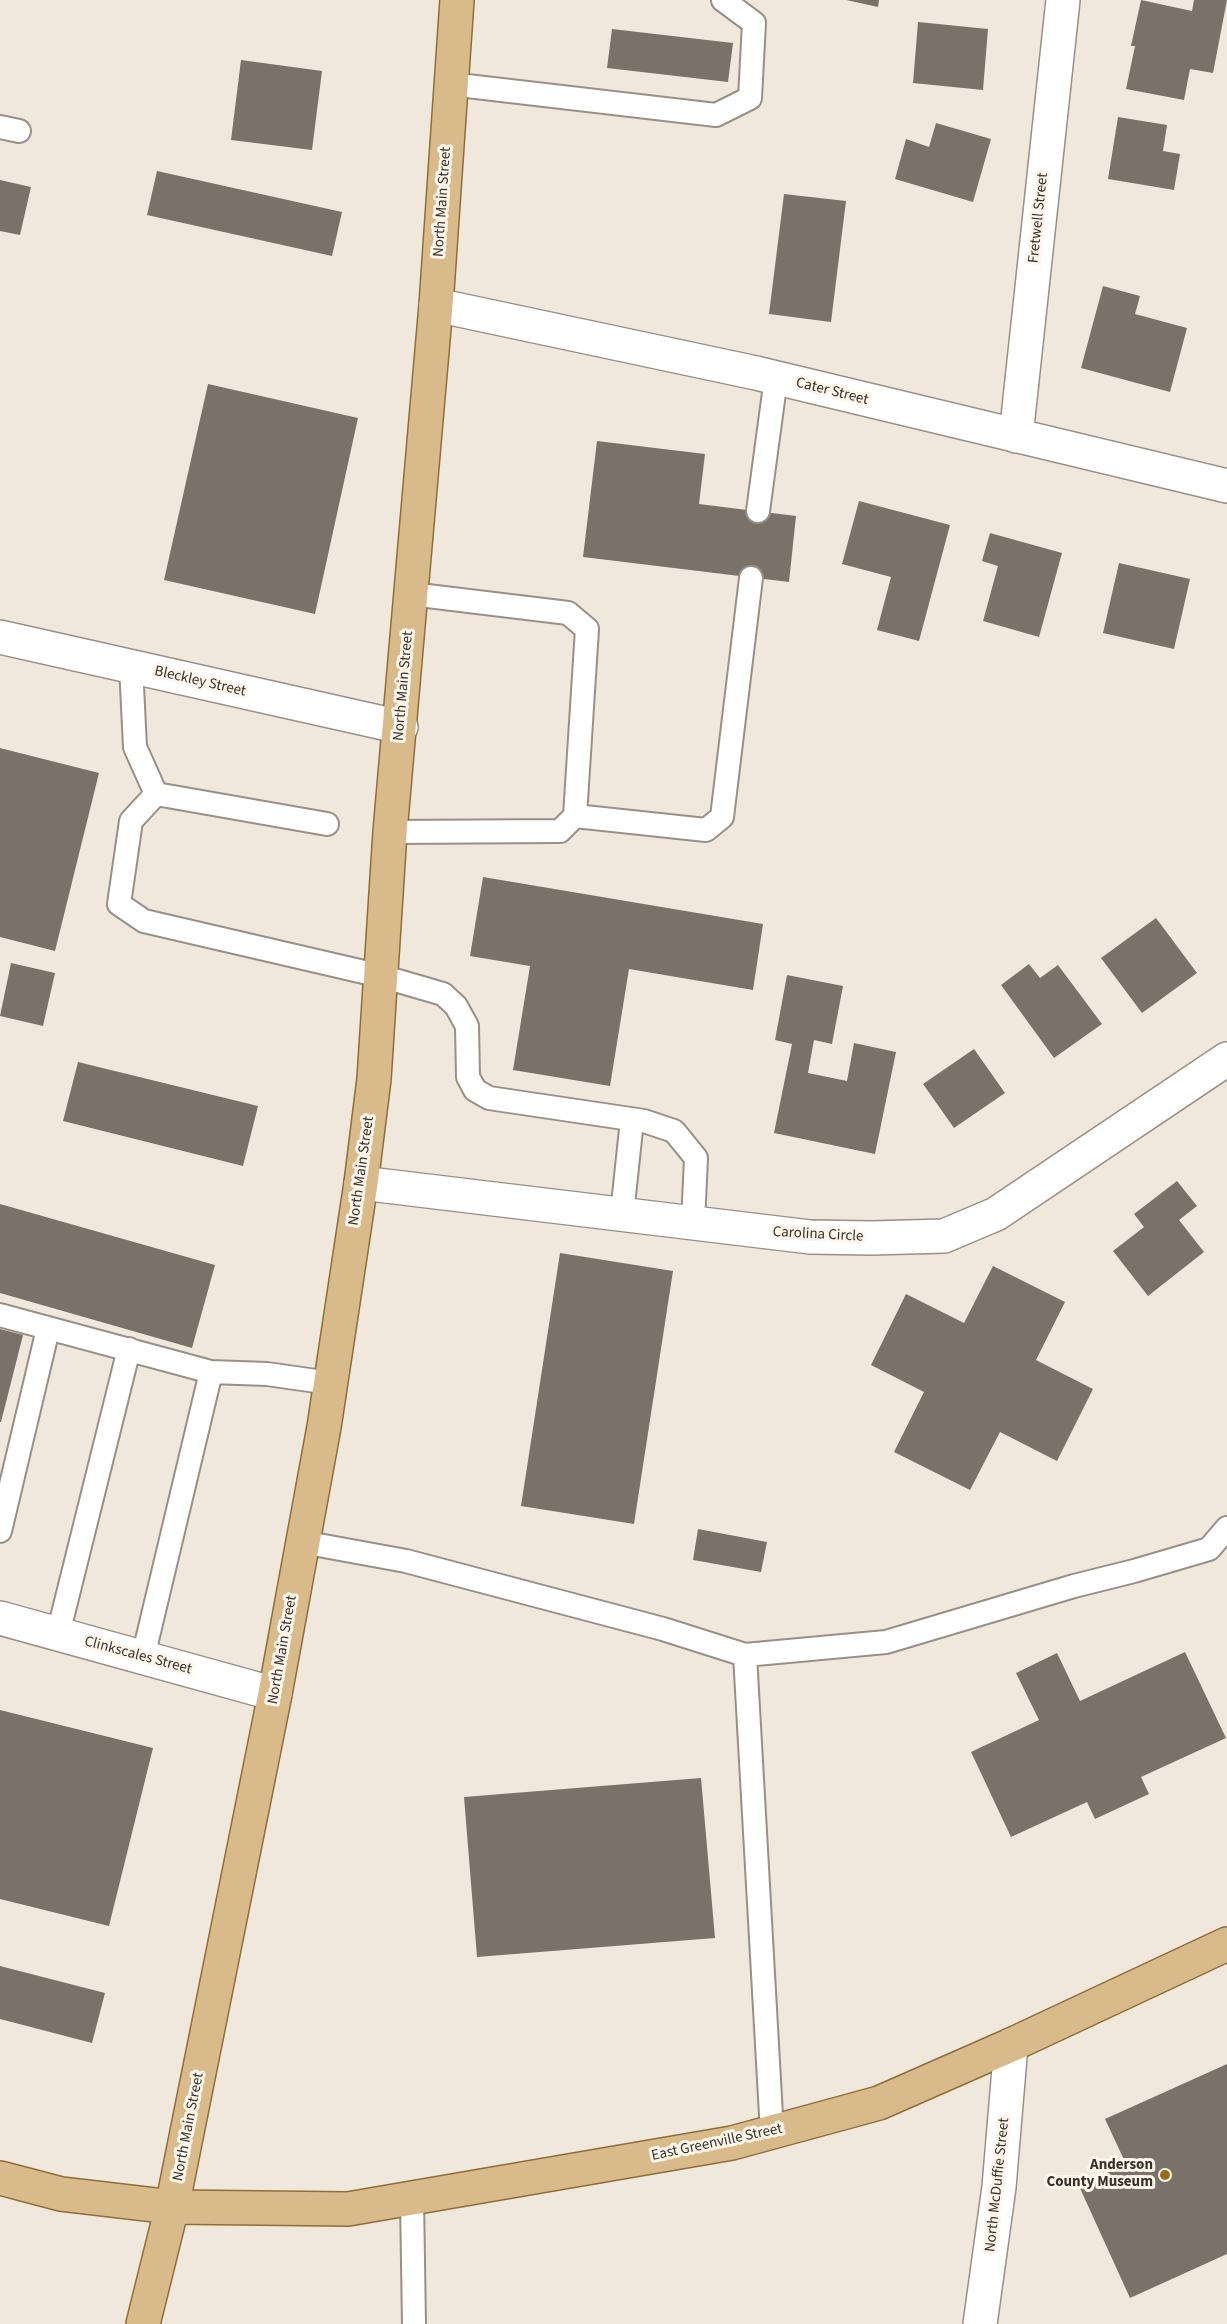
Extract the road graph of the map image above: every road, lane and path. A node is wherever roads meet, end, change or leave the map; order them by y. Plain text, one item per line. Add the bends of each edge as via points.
1 (457, 0) edge
2 (723, 0) edge
3 (1064, 0) edge
4 (450, 84) junction
5 (436, 305) junction
6 (776, 378) junction
7 (1016, 436) junction
8 (1227, 486) edge
9 (758, 511) dead end
10 (751, 578) dead end
11 (411, 594) junction
12 (0, 637) edge
13 (131, 666) junction
14 (401, 727) junction
15 (156, 794) junction
16 (575, 816) junction
17 (327, 824) dead end
18 (390, 832) junction
19 (381, 976) junction
20 (1227, 1059) edge
21 (632, 1120) junction
22 (361, 1183) junction
23 (622, 1214) junction
24 (693, 1223) junction
25 (0, 1315) edge
26 (48, 1329) junction
27 (129, 1349) junction
28 (211, 1372) junction
29 (330, 1383) junction
30 (1227, 1528) edge
31 (0, 1531) edge
32 (302, 1542) junction
33 (0, 1618) edge
34 (58, 1634) junction
35 (745, 1655) junction
36 (143, 1657) junction
37 (275, 1694) junction
38 (1227, 1944) edge
39 (1011, 2045) junction
40 (772, 2133) junction
41 (0, 2178) edge
42 (412, 2199) junction
43 (172, 2207) junction
44 (143, 2324) edge
45 (414, 2324) edge
46 (980, 2324) edge

1 - 4 main road, North Main Street
2 - 4 lane via 754,23 750,98 716,115
3 - 7 street, Fretwell Street
4 - 5 main road, North Main Street
5 - 6 street, Cater Street
5 - 11 main road, North Main Street
6 - 7 street, Cater Street
6 - 9 lane
7 - 8 street, Cater Street
10 - 16 lane via 722,817 706,830
11 - 14 main road, North Main Street
11 - 16 lane via 568,613 587,629
12 - 13 street, Bleckley Street
13 - 14 street, Bleckley Street
13 - 15 lane via 135,747
14 - 18 main road, North Main Street
15 - 17 lane
15 - 19 lane via 131,821 119,904 144,921
16 - 18 lane via 560,831
18 - 19 main road, North Main Street
19 - 21 lane via 443,994 456,1006 466,1026 468,1077 475,1089 489,1098
19 - 22 main road, North Main Street
20 - 24 street, Carolina Circle via 996,1214 944,1236 810,1237
21 - 23 lane
21 - 24 lane via 674,1131 696,1158
22 - 23 street, Carolina Circle
22 - 29 main road, North Main Street
23 - 24 street, Carolina Circle
25 - 26 lane
26 - 27 lane
26 - 31 lane
27 - 28 lane
27 - 34 lane
28 - 29 lane via 267,1374
28 - 36 lane
29 - 32 main road, North Main Street
30 - 35 lane via 1209,1549 886,1642
32 - 35 lane via 406,1561 663,1629
32 - 37 main road, North Main Street
33 - 34 street, Clinkscales Street
34 - 36 street, Clinkscales Street
35 - 40 lane
36 - 37 street, Clinkscales Street
37 - 43 main road, North Main Street
38 - 39 main road, East Greenville Street
39 - 40 main road, East Greenville Street via 879,2103
39 - 46 street, North McDuffie Street via 999,2187
40 - 42 main road, East Greenville Street via 732,2144
41 - 43 main road, East Greenville Street via 61,2193
42 - 43 main road, East Greenville Street via 348,2209
42 - 45 lane
43 - 44 main road, North Main Street

